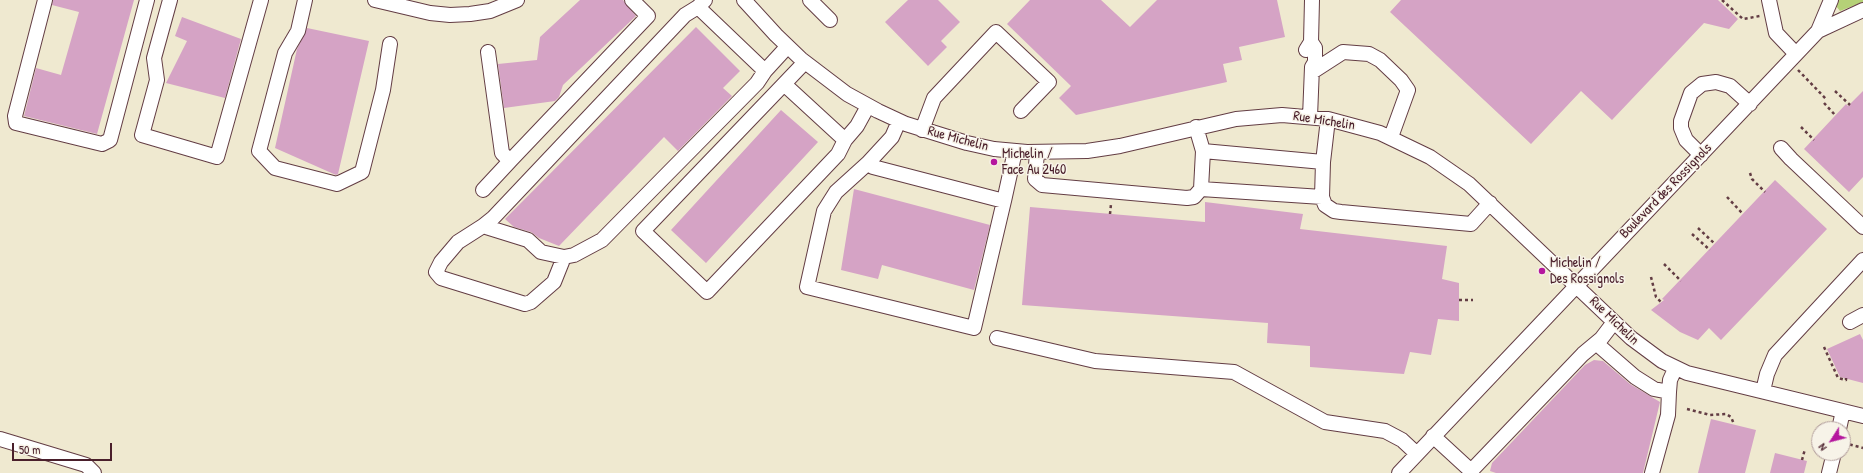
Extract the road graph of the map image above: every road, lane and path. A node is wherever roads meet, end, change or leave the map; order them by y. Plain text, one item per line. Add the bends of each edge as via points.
1 (45, 0) edge
2 (148, 0) edge
3 (170, 0) edge
4 (262, 0) edge
5 (306, 0) edge
6 (375, 0) edge
7 (517, 0) edge
8 (632, 0) edge
9 (744, 0) edge
10 (810, 0) edge
11 (1312, 0) edge
12 (1722, 0) edge
13 (1769, 0) edge
14 (1831, 0) edge
15 (702, 3) edge
16 (1863, 10) edge
17 (1763, 16) dead end
18 (830, 20) dead end
19 (1818, 31) junction
20 (390, 44) dead end
21 (787, 46) junction
22 (488, 52) dead end
23 (1796, 54) junction
24 (805, 62) junction
25 (1312, 70) junction
26 (1798, 70) dead end
27 (765, 71) junction
28 (784, 84) junction
29 (1835, 91) dead end
30 (1827, 100) dead end
31 (1750, 104) junction
32 (1824, 104) dead end
33 (1850, 105) dead end
34 (868, 106) junction
35 (1021, 111) dead end
36 (1836, 116) dead end
37 (1310, 117) junction
38 (1328, 119) junction
39 (899, 121) junction
40 (1196, 127) junction
41 (1801, 127) dead end
42 (922, 130) junction
43 (1391, 137) junction
44 (845, 140) junction
45 (1814, 140) dead end
46 (1781, 148) dead end
47 (1015, 151) junction
48 (1203, 151) junction
49 (1037, 152) junction
50 (1701, 155) junction
51 (510, 161) junction
52 (1323, 162) junction
53 (868, 163) junction
54 (1750, 173) dead end
55 (1200, 189) junction
56 (483, 190) dead end
57 (1764, 192) dead end
58 (1322, 197) junction
59 (1727, 197) dead end
60 (1004, 201) junction
61 (1490, 203) junction
62 (1111, 205) dead end
63 (1110, 214) dead end
64 (1743, 214) dead end
65 (483, 226) junction
66 (1863, 227) edge
67 (1698, 228) dead end
68 (1692, 234) dead end
69 (1715, 244) dead end
70 (1710, 250) dead end
71 (564, 257) junction
72 (1863, 260) edge
73 (1664, 264) dead end
74 (1651, 277) dead end
75 (1681, 281) dead end
76 (1577, 286) junction
77 (1459, 300) dead end
78 (1472, 300) dead end
79 (1662, 303) dead end
80 (1863, 315) edge
81 (1614, 322) junction
82 (1850, 322) dead end
83 (997, 338) dead end
84 (1597, 344) junction
85 (1824, 347) dead end
86 (1675, 368) junction
87 (1846, 378) dead end
88 (1763, 391) junction
89 (1669, 392) junction
90 (1688, 409) dead end
91 (1843, 411) junction
92 (1863, 416) edge
93 (1841, 421) edge
94 (1734, 424) dead end
95 (1433, 436) junction
96 (0, 439) edge
97 (1851, 445) edge
98 (1863, 448) edge
99 (1805, 449) dead end
100 (1417, 454) junction
101 (1802, 460) dead end
102 (1832, 461) edge
103 (1471, 472) edge
104 (94, 473) edge
105 (1399, 473) edge
106 (1652, 473) edge
107 (1829, 473) edge

1 - 2 street via 15,116 16,123 102,144 110,140
3 - 4 street via 154,58 157,80 142,135 217,157
5 - 20 street via 298,31 285,53 259,151 275,168 337,184 362,172 383,90
6 - 7 street via 430,13 460,15 490,10
8 - 51 street via 648,16
9 - 21 street, Rue Michelin
10 - 18 street
11 - 25 street via 1311,42 1315,48
12 - 17 path via 1743,19
13 - 23 street via 1776,33
14 - 19 street, Boulevard des Rossignols
15 - 27 street
15 - 65 street via 685,15
16 - 19 street, Boulevard des Rossignols
19 - 23 street, Boulevard des Rossignols
21 - 24 street, Rue Michelin
21 - 27 street
22 - 51 street via 502,153
23 - 31 street, Boulevard des Rossignols
24 - 28 street
24 - 34 street, Rue Michelin
25 - 37 street
25 - 43 street via 1343,52 1369,54 1380,60 1408,90
26 - 30 path
27 - 71 street via 757,83 602,240 574,255
28 - 44 street
28 - 44 street via 643,231 707,292 838,154
29 - 33 path
31 - 50 street, Boulevard des Rossignols
31 - 50 street via 1730,86 1716,82 1702,84 1691,93 1681,128 1686,140
32 - 36 path
34 - 39 street, Rue Michelin
34 - 44 street via 857,126
35 - 42 street via 1049,82 996,32 934,98
37 - 38 street, Rue Michelin
37 - 40 street, Rue Michelin via 1248,117
38 - 43 street, Rue Michelin via 1361,126
38 - 52 street
39 - 42 street, Rue Michelin
39 - 53 street via 892,137
40 - 48 street
40 - 49 street, Rue Michelin via 1108,149
41 - 45 path
42 - 47 street, Rue Michelin via 968,143
43 - 61 street, Rue Michelin via 1440,162
46 - 66 street
47 - 49 street, Rue Michelin
47 - 60 street
48 - 52 street
48 - 55 street
49 - 55 street via 1035,179 1042,185 1187,198 1194,197
50 - 76 street, Boulevard des Rossignols
51 - 56 street
52 - 58 street
53 - 60 street via 877,168
53 - 60 street via 836,192 827,205 807,287 974,328
54 - 57 path
55 - 58 street
58 - 61 street via 1325,205 1341,212 1471,224
59 - 64 path
61 - 76 street, Rue Michelin
62 - 63 path
65 - 71 street via 528,240 540,252
65 - 71 street via 461,239 446,256 437,270 439,277 525,304 531,302 554,282
67 - 69 path
68 - 70 path
72 - 88 street via 1775,355
73 - 75 path
74 - 79 path via 1656,297
76 - 81 street, Rue Michelin
76 - 95 street, Boulevard des Rossignols
77 - 78 path
80 - 82 street
81 - 84 street
81 - 86 street, Rue Michelin via 1647,351
83 - 100 street via 1095,361 1234,372 1325,422 1385,431 1402,440
84 - 89 street via 1646,386
84 - 103 street via 1583,354
85 - 87 path via 1838,378
86 - 88 street, Rue Michelin
86 - 89 street
88 - 91 street, Rue Michelin
89 - 106 street via 1668,415
90 - 94 path via 1710,415 1726,414 1731,417
91 - 92 street, Rue Michelin
91 - 93 street
95 - 100 street, Boulevard des Rossignols
95 - 103 street
96 - 104 street via 86,464
97 - 98 path
99 - 101 path
100 - 105 street, Boulevard des Rossignols
102 - 107 street

